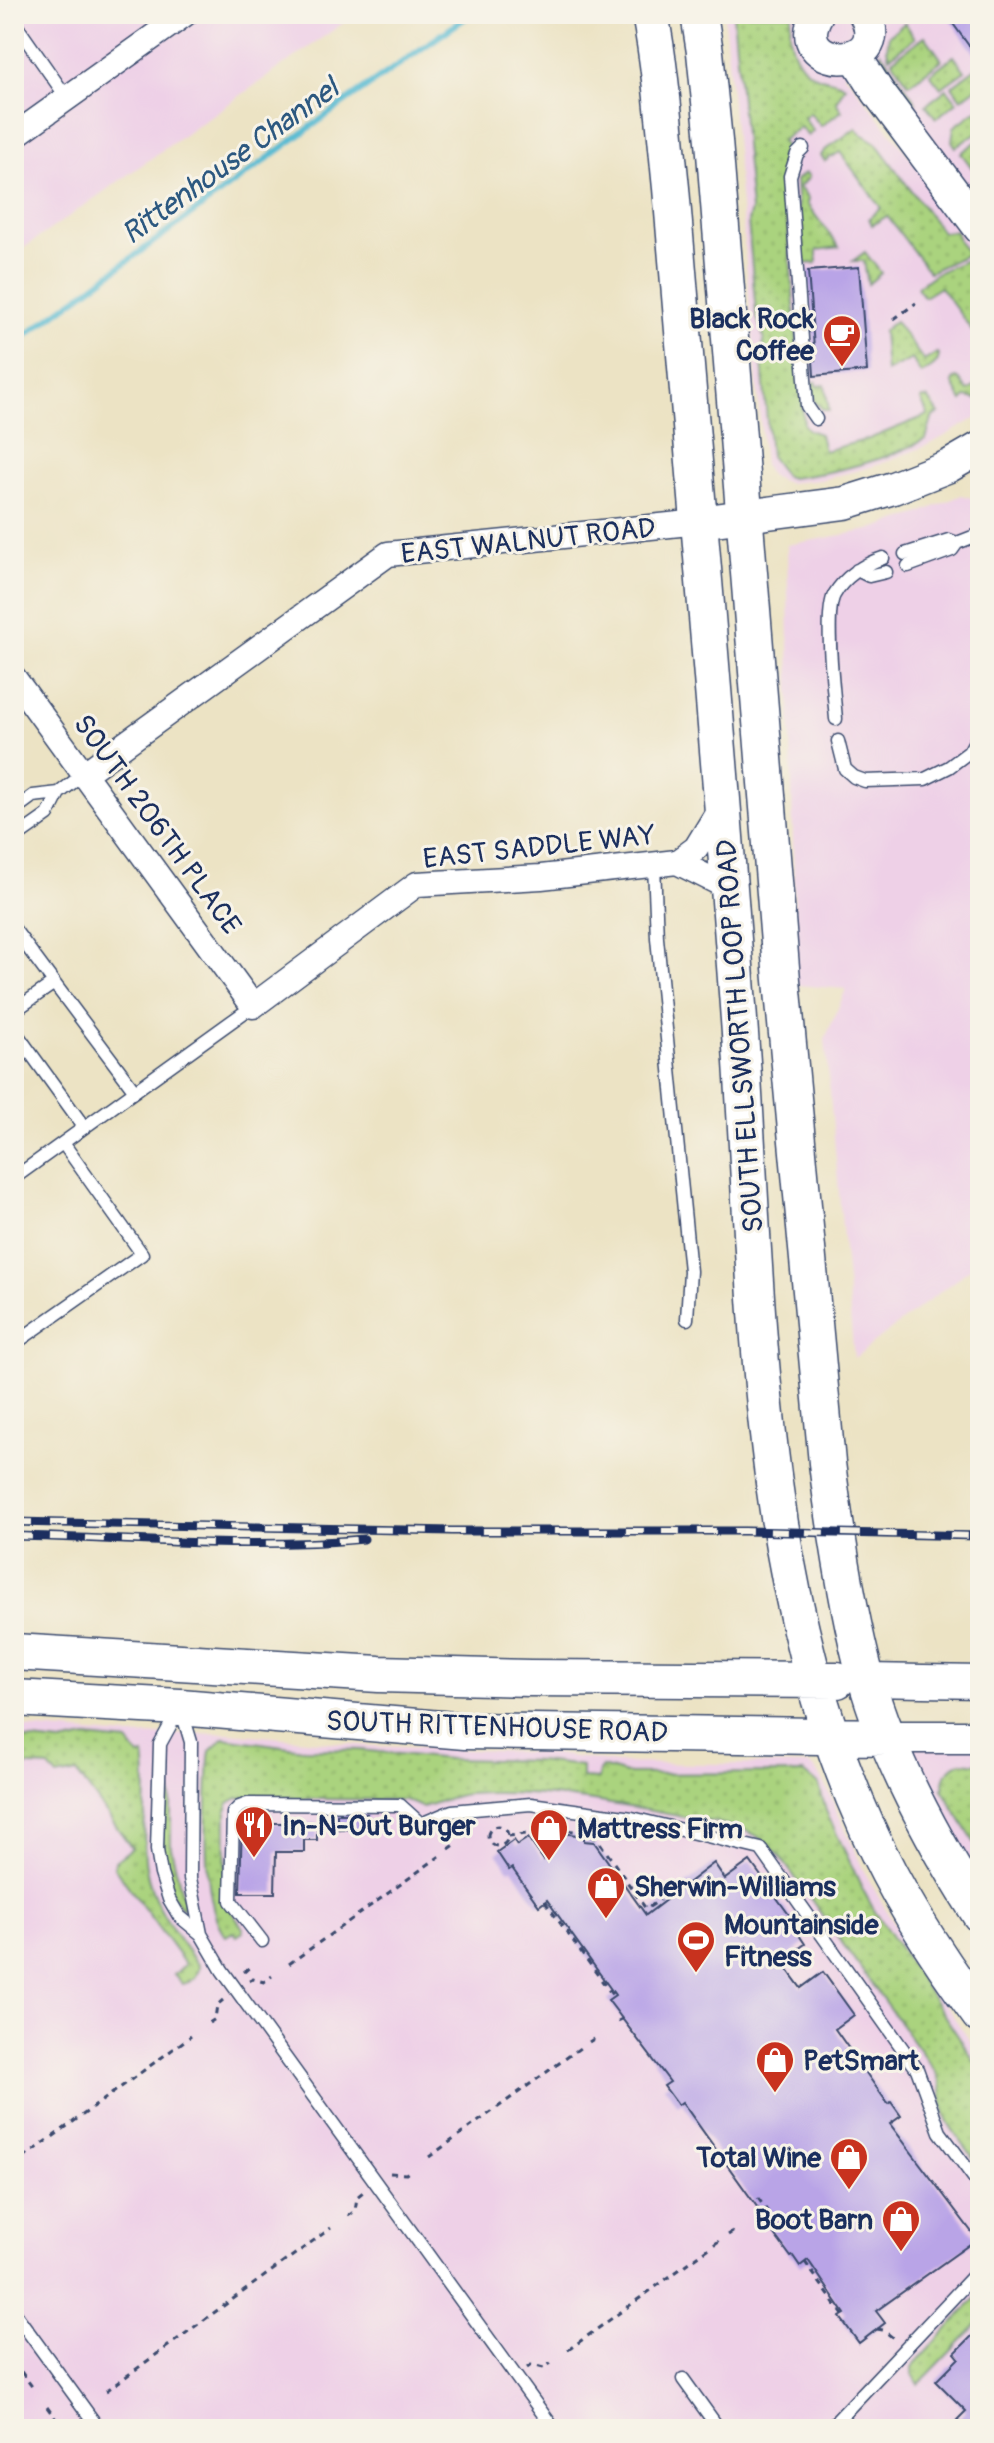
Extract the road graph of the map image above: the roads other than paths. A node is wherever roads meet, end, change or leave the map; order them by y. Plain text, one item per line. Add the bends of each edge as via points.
1 (185, 14) edge
2 (650, 14) edge
3 (699, 14) edge
4 (817, 14) edge
5 (865, 14) edge
6 (14, 22) edge
7 (855, 56) junction
8 (67, 98) junction
9 (14, 136) edge
10 (803, 148) dead end
11 (980, 228) edge
12 (816, 419) dead end
13 (980, 448) edge
14 (745, 515) junction
15 (699, 522) junction
16 (975, 536) dead end
17 (883, 558) dead end
18 (906, 560) dead end
19 (857, 570) junction
20 (886, 572) dead end
21 (14, 678) edge
22 (836, 719) dead end
23 (978, 736) dead end
24 (838, 741) dead end
25 (85, 773) junction
26 (59, 793) junction
27 (721, 807) junction
28 (14, 810) edge
29 (14, 839) edge
30 (666, 864) junction
31 (729, 888) junction
32 (14, 929) edge
33 (54, 983) junction
34 (253, 1006) junction
35 (14, 1011) edge
36 (14, 1030) edge
37 (135, 1091) junction
38 (84, 1127) junction
39 (63, 1143) junction
40 (14, 1178) edge
41 (687, 1319) dead end
42 (14, 1344) edge
43 (14, 1652) edge
44 (184, 1661) junction
45 (813, 1679) junction
46 (867, 1680) junction
47 (980, 1682) edge
48 (14, 1698) edge
49 (180, 1707) junction
50 (830, 1735) junction
51 (887, 1737) junction
52 (980, 1737) edge
53 (980, 1914) edge
54 (201, 1934) junction
55 (262, 1941) dead end
56 (980, 2015) edge
57 (980, 2186) edge
58 (980, 2269) edge
59 (14, 2312) edge
60 (683, 2379) dead end
61 (99, 2429) edge
62 (554, 2429) edge
63 (719, 2429) edge
64 (829, 2429) edge

1 - 8 street
2 - 15 main road, SOUTH ELLSWORTH LOOP ROAD via 662,87
3 - 14 main road, SOUTH ELLSWORTH LOOP ROAD
4 - 7 street via 812,36 820,52 837,59
5 - 7 street via 868,41
6 - 8 lane
7 - 11 street
8 - 9 street
10 - 12 lane via 790,176 807,406
13 - 14 street, EAST WALNUT ROAD via 935,472 845,503
14 - 15 street, EAST WALNUT ROAD
14 - 46 main road, SOUTH ELLSWORTH LOOP ROAD via 827,1463
15 - 25 street, EAST WALNUT ROAD via 388,554
15 - 27 main road, SOUTH ELLSWORTH LOOP ROAD
16 - 18 lane via 952,550
17 - 19 lane
19 - 20 lane via 869,576
19 - 22 lane via 833,597 829,630
21 - 25 street, SOUTH 206TH PLACE
23 - 24 lane via 969,752 925,779 854,777 845,769
25 - 26 lane
25 - 34 street, SOUTH 206TH PLACE
26 - 28 lane via 33,796
26 - 29 lane via 48,815
27 - 30 street, EAST SADDLE WAY via 696,848
27 - 31 main road, SOUTH ELLSWORTH LOOP ROAD
30 - 31 street, EAST SADDLE WAY
30 - 34 street, EAST SADDLE WAY via 417,884
30 - 41 lane via 659,970 690,1271
31 - 45 main road, SOUTH ELLSWORTH LOOP ROAD via 771,1467 792,1597
32 - 33 lane
33 - 35 lane
33 - 37 lane
34 - 37 lane
36 - 38 lane
37 - 38 lane
38 - 39 lane
39 - 40 lane
39 - 42 lane via 142,1254
43 - 44 main road, SOUTH RITTENHOUSE ROAD
44 - 45 main road, SOUTH RITTENHOUSE ROAD via 379,1674
44 - 49 main road
45 - 46 main road, SOUTH RITTENHOUSE ROAD
45 - 50 main road, SOUTH ELLSWORTH LOOP ROAD
46 - 47 street, SOUTH RITTENHOUSE ROAD
46 - 51 main road, SOUTH ELLSWORTH LOOP ROAD
48 - 49 main road, SOUTH RITTENHOUSE ROAD
49 - 50 main road, SOUTH RITTENHOUSE ROAD via 465,1731
49 - 54 lane via 191,1742 190,1878
49 - 54 lane via 160,1744 157,1850 169,1899 179,1916
50 - 51 main road, SOUTH RITTENHOUSE ROAD
50 - 56 main road, SOUTH ELLSWORTH LOOP ROAD via 897,1889
51 - 52 street, SOUTH RITTENHOUSE ROAD
51 - 53 main road, SOUTH ELLSWORTH LOOP ROAD via 940,1848
54 - 62 lane
55 - 57 lane via 231,1901 233,1813 247,1804 400,1805 421,1824 452,1811 531,1804 632,1818 761,1849 917,2069 940,2132
58 - 64 lane
59 - 61 lane
60 - 63 lane

